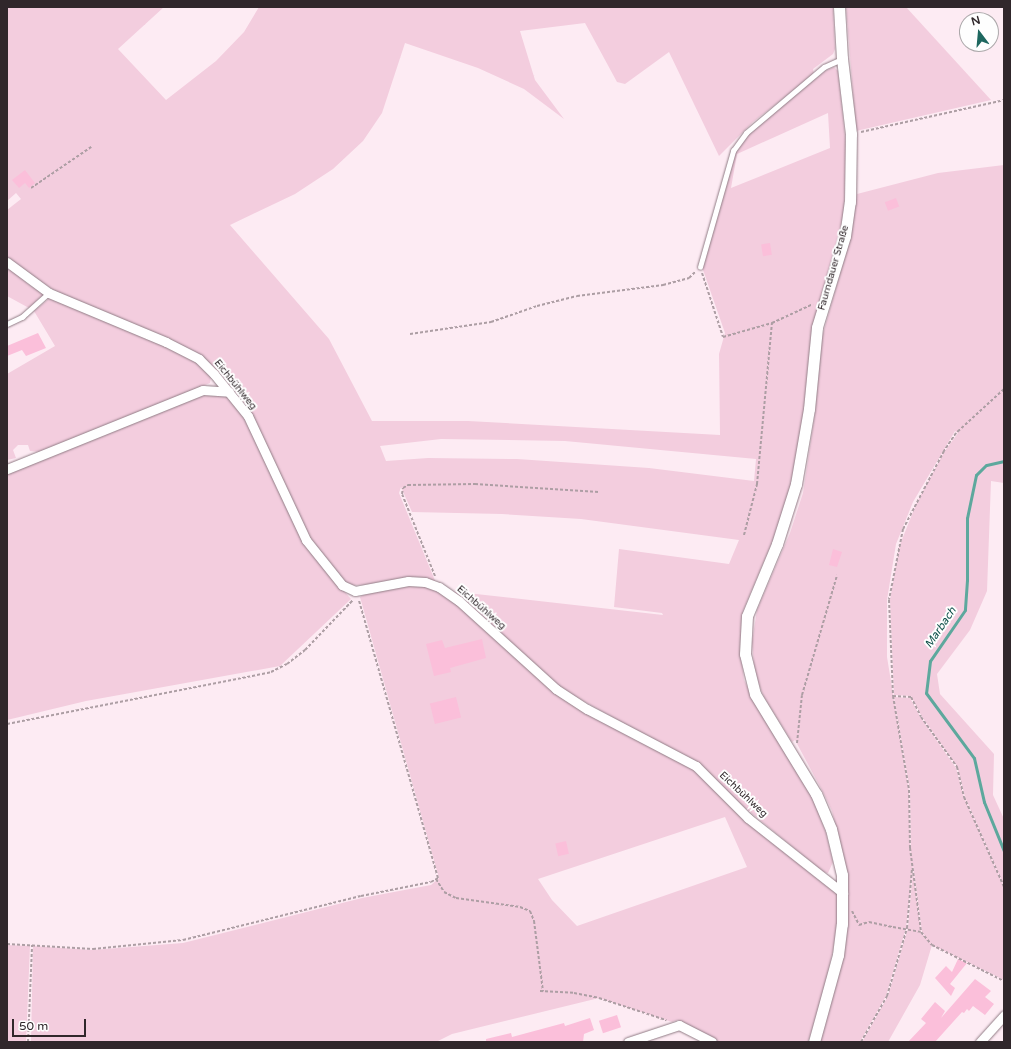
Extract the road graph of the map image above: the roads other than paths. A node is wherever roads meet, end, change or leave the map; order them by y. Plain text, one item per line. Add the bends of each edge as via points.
1 (840, 7) edge
2 (842, 59) junction
3 (7, 262) edge
4 (700, 267) road end
5 (49, 293) junction
6 (7, 324) edge
7 (229, 392) junction
8 (7, 469) edge
9 (843, 893) junction
10 (1004, 1015) edge
11 (628, 1042) edge
12 (712, 1042) edge
13 (814, 1042) edge
14 (980, 1042) edge

1 - 2 street, Faurndauer Straße
2 - 4 lane via 824,67 752,128 733,151
2 - 9 street, Faurndauer Straße via 851,134 850,202 844,236 817,327 809,409 796,484 777,544 747,616 745,640 746,666 755,694 808,777 831,829 842,875
3 - 5 street, Eichbühlweg
5 - 6 lane via 22,317
5 - 7 street, Eichbühlweg via 183,349 199,359
7 - 8 street via 203,390
7 - 9 street, Eichbühlweg via 248,416 306,540 342,585 355,591 408,582 425,582 439,587 459,601 556,689 587,709 696,766 748,818
9 - 13 street, Faurndauer Straße via 838,955
10 - 14 street
11 - 12 street via 678,1025

